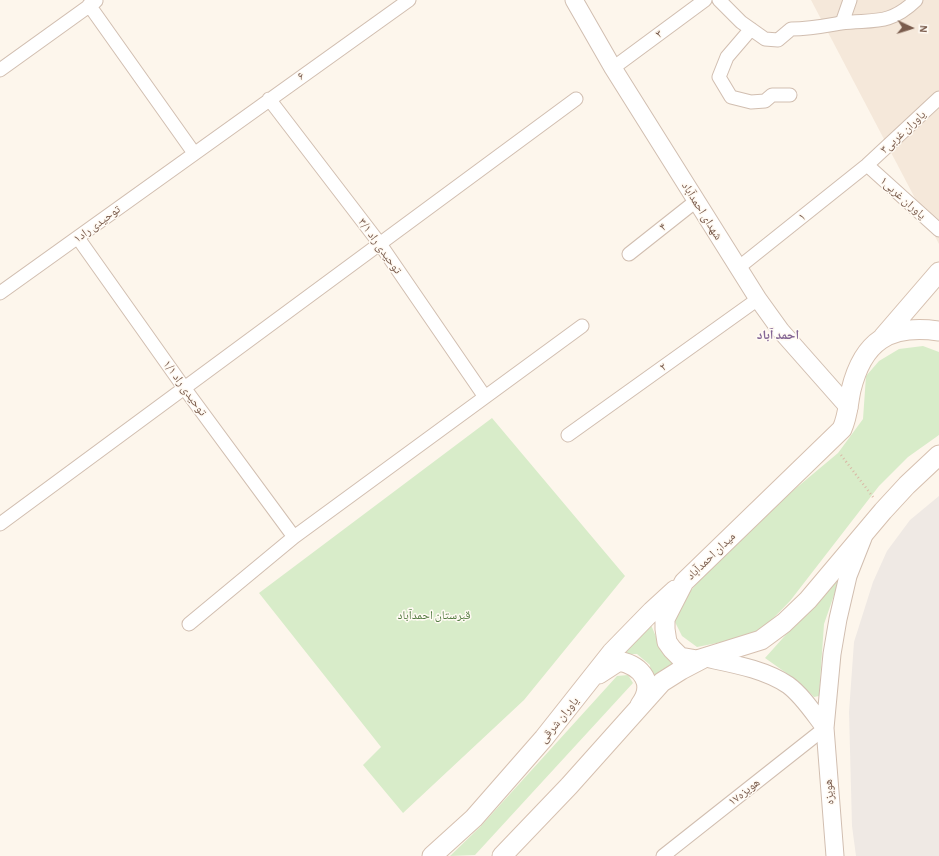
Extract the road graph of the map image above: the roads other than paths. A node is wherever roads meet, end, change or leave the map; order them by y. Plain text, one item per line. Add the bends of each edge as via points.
1 (409, 0) edge
2 (574, 0) edge
3 (706, 0) edge
4 (719, 0) edge
5 (850, 0) edge
6 (916, 0) edge
7 (93, 3) edge
8 (842, 23) junction
9 (751, 30) junction
10 (613, 68) junction
11 (0, 70) edge
12 (790, 95) dead end
13 (269, 98) junction
14 (939, 98) edge
15 (576, 99) dead end
16 (194, 153) junction
17 (867, 166) junction
18 (696, 201) junction
19 (939, 230) edge
20 (78, 238) junction
21 (380, 244) junction
22 (629, 254) dead end
23 (738, 268) junction
24 (939, 272) edge
25 (0, 293) edge
26 (758, 299) junction
27 (582, 326) dead end
28 (939, 331) edge
29 (883, 337) junction
30 (185, 389) junction
31 (484, 397) junction
32 (849, 408) junction
33 (568, 435) dead end
34 (939, 455) edge
35 (0, 524) edge
36 (867, 528) junction
37 (294, 537) junction
38 (684, 582) junction
39 (189, 624) dead end
40 (705, 658) junction
41 (592, 679) junction
42 (635, 712) junction
43 (825, 728) junction
44 (833, 854) edge
45 (432, 856) edge
46 (502, 856) edge
47 (663, 856) edge

1 - 13 street, ۶
2 - 10 street, شهدای احمدآباد
3 - 10 street, ۳
4 - 9 street
5 - 8 street
6 - 8 street via 904,11 883,20
7 - 11 street
7 - 16 street
8 - 9 street via 811,29 792,29 778,40 764,40
9 - 12 street via 727,58 719,77 731,97 751,102 765,101 772,95
10 - 18 street, شهدای احمدآباد
13 - 16 street, ۶
13 - 21 street, ۳/۱ توحیدی راد
14 - 17 street, یاوران غربی۳
15 - 21 street
16 - 20 street, توحیدی راد۱
17 - 19 street, یاوران غربی۱
17 - 23 street, ۱
18 - 22 street, ۴
18 - 23 street, شهدای احمدآباد
20 - 25 street, توحیدی راد۱
20 - 30 street, ۱/۱ توحیدی راد
21 - 30 street
21 - 31 street, ۳/۱ توحیدی راد
23 - 26 street, شهدای احمدآباد
24 - 29 main road
26 - 32 street, شهدای احمدآباد via 781,331
26 - 33 street, ۲
27 - 31 street
28 - 29 main road, میدان احمدآباد via 915,329
29 - 32 main road, میدان احمدآباد via 868,349 860,363
30 - 35 street
30 - 37 street, ۱/۱ توحیدی راد
31 - 37 street
32 - 38 main road, میدان احمدآباد via 842,429
34 - 36 main road, میدان احمدآباد via 907,484
36 - 40 main road, میدان احمدآباد via 808,600 784,623 761,640
36 - 43 street, هویزه via 848,576 838,619
37 - 39 street
38 - 40 main road, میدان احمدآباد via 666,619 667,642 680,657 697,660
38 - 41 main road, یاوران شرقی via 652,610
40 - 42 main road via 662,682
40 - 43 street via 765,673 788,686 806,703
41 - 42 main road via 619,661 631,664 640,671 646,681 647,693
41 - 45 main road, یاوران شرقی via 474,818
42 - 46 main road
43 - 44 street, هویزه
43 - 47 street, هویزه۱۷

